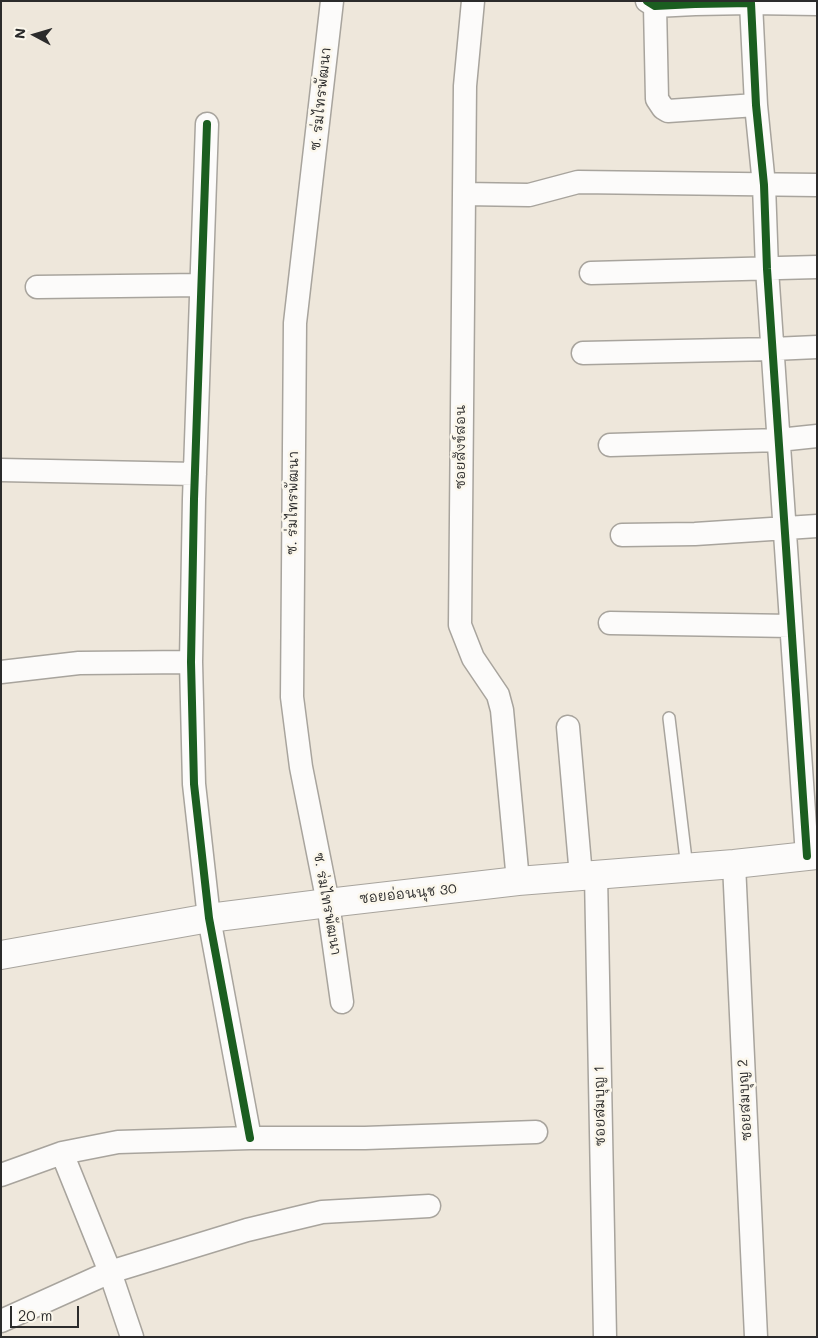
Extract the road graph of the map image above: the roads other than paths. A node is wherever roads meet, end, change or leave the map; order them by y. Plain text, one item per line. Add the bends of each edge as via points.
1 (332, 1) edge
2 (473, 1) edge
3 (751, 3) junction
4 (651, 4) edge
5 (817, 4) edge
6 (756, 105) junction
7 (207, 124) dead end
8 (764, 185) junction
9 (817, 185) edge
10 (464, 194) junction
11 (817, 267) edge
12 (767, 268) junction
13 (591, 273) dead end
14 (201, 285) junction
15 (37, 287) dead end
16 (817, 347) edge
17 (773, 349) junction
18 (583, 353) dead end
19 (817, 436) edge
20 (779, 440) junction
21 (610, 444) dead end
22 (1, 470) edge
23 (195, 474) junction
24 (817, 526) edge
25 (785, 529) junction
26 (622, 535) dead end
27 (610, 623) dead end
28 (791, 626) junction
29 (191, 662) junction
30 (1, 672) edge
31 (669, 718) dead end
32 (568, 728) dead end
33 (812, 856) edge
34 (734, 864) junction
35 (687, 868) junction
36 (588, 876) junction
37 (518, 882) junction
38 (328, 903) junction
39 (210, 918) junction
40 (1, 955) edge
41 (342, 1002) dead end
42 (536, 1132) dead end
43 (250, 1138) junction
44 (62, 1153) junction
45 (1, 1175) edge
46 (429, 1206) dead end
47 (110, 1272) junction
48 (1, 1321) edge
49 (132, 1337) edge
50 (605, 1337) edge
51 (756, 1337) edge

1 - 38 street, ซ. ร่มไทรพัฒนา via 295,323 291,627 292,697 297,741
2 - 10 street, ซอยสังข์สอน via 465,86
3 - 4 street
3 - 5 street
3 - 6 street
4 - 6 street via 657,99 663,108 668,111
6 - 8 street
7 - 14 street
8 - 9 street
8 - 10 street via 578,182 529,195
8 - 12 street
10 - 37 street, ซอยสังข์สอน via 460,625 472,658 498,696 502,710
11 - 12 street
12 - 13 street
12 - 17 street
14 - 15 street
14 - 23 street
16 - 17 street
17 - 18 street
17 - 20 street
19 - 20 street
20 - 21 street
20 - 25 street
22 - 23 street
23 - 29 street
24 - 25 street
25 - 26 street
25 - 28 street
27 - 28 street
28 - 33 street
29 - 30 street via 79,663
29 - 39 street via 194,784
31 - 35 lane
32 - 36 street, ซอยสมบุญ 1
33 - 34 street, ซอยอ่อนนุช 30
34 - 35 street, ซอยอ่อนนุช 30
34 - 51 street, ซอยสมบุญ 2
35 - 36 street, ซอยอ่อนนุช 30
36 - 37 street, ซอยอ่อนนุช 30
36 - 50 street, ซอยสมบุญ 1
37 - 38 street, ซอยอ่อนนุช 30
38 - 39 street, ซอยอ่อนนุช 30
38 - 41 street, ซ. ร่มไทรพัฒนา
39 - 40 street, ซอยอ่อนนุช 30
39 - 43 street
42 - 43 street
43 - 44 street via 118,1142
44 - 45 street
44 - 47 street
46 - 47 street via 322,1212 247,1230
47 - 48 street
47 - 49 street

